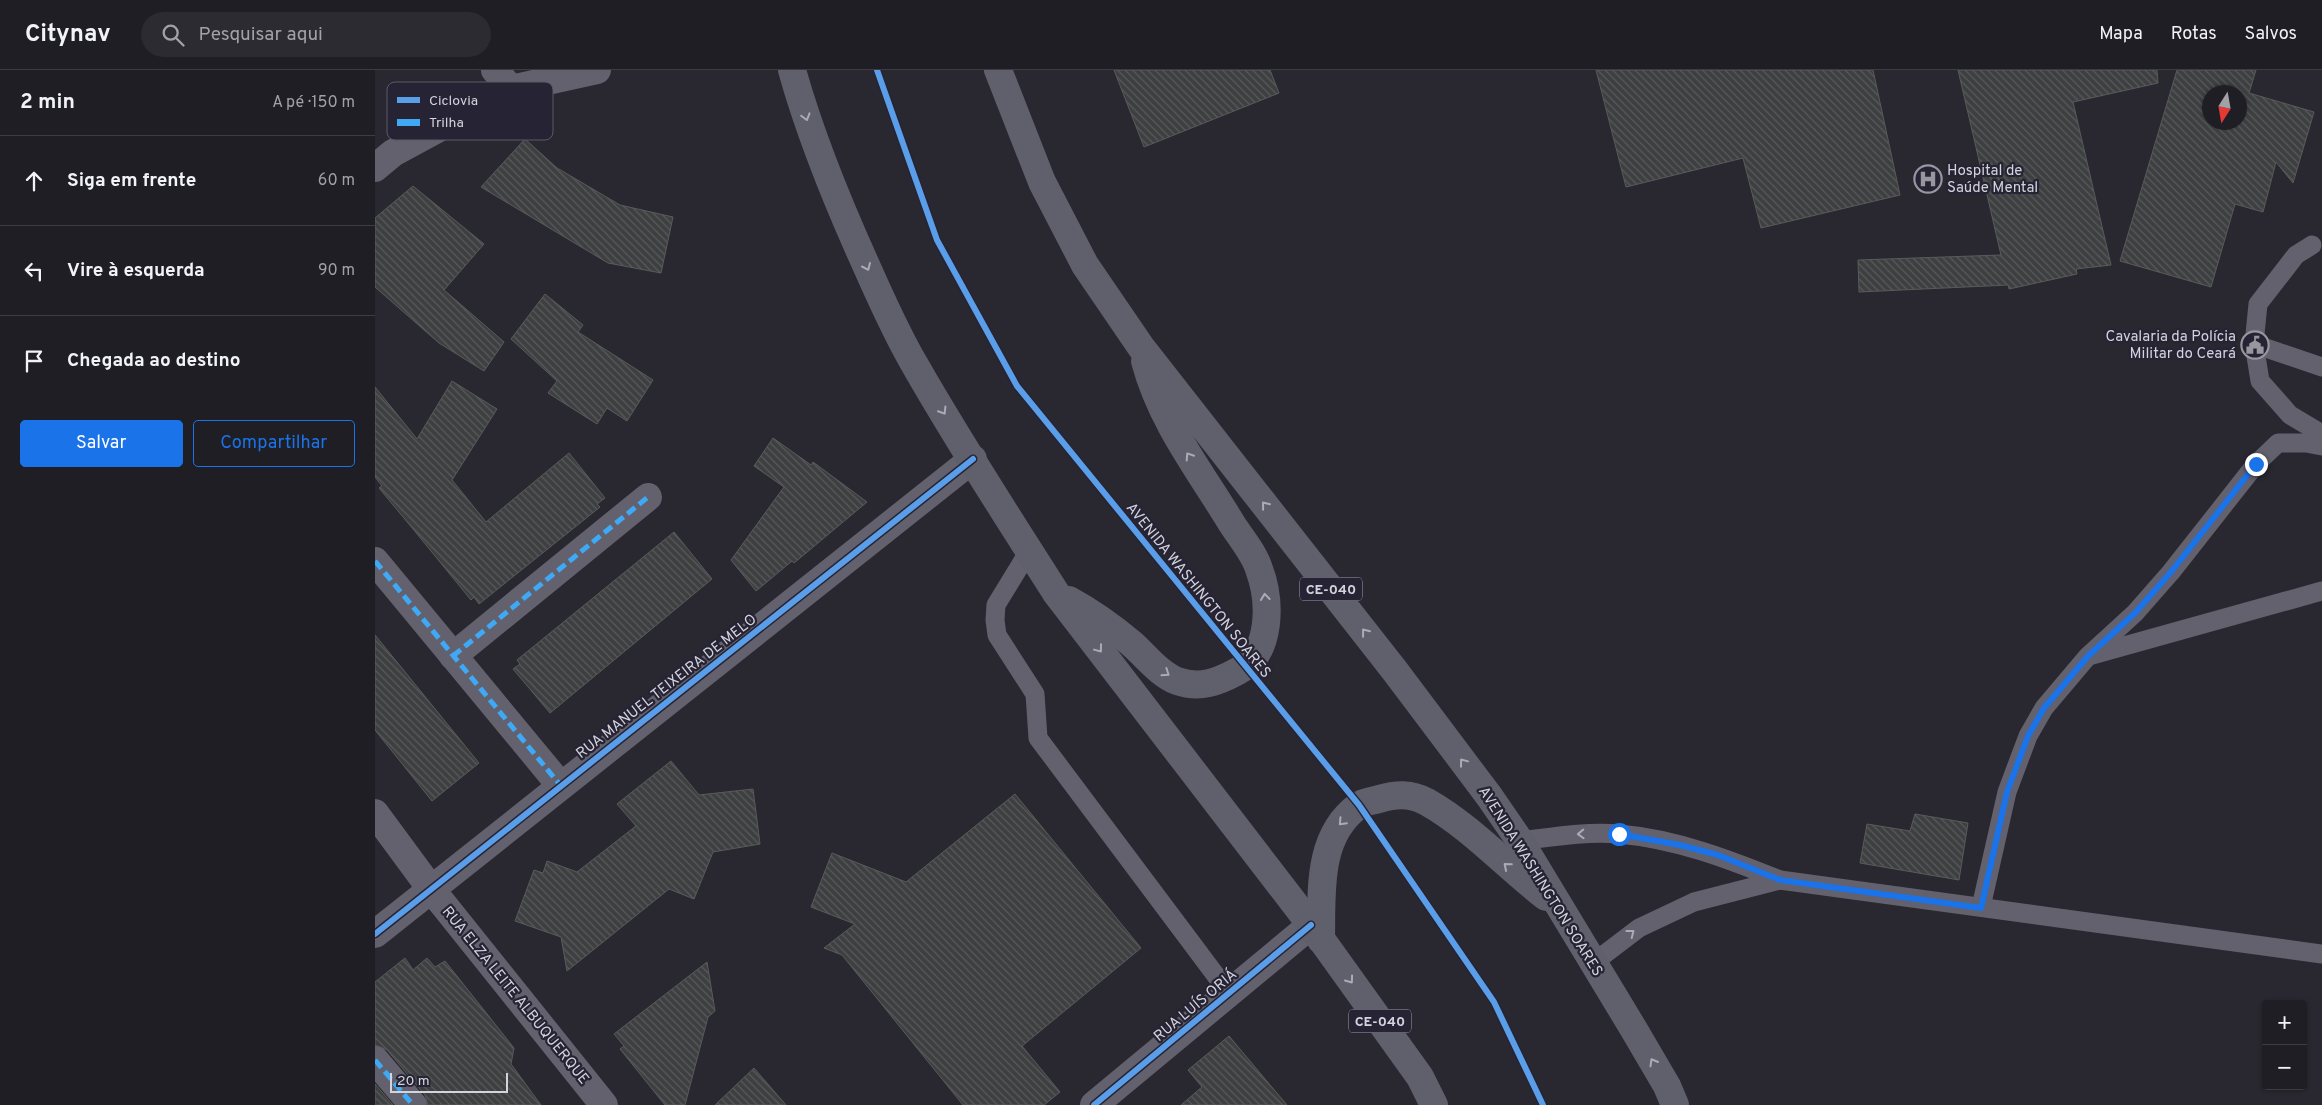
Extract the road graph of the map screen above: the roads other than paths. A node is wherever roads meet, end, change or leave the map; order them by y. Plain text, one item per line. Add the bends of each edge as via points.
1 (597, 70) edge
2 (792, 70) edge
3 (998, 70) edge
4 (503, 80) edge
5 (404, 140) edge
6 (381, 154) edge
7 (2312, 245) dead end
8 (2254, 344) junction
9 (1141, 347) junction
10 (2322, 368) edge
11 (2322, 434) edge
12 (2322, 446) edge
13 (973, 459) junction
14 (648, 497) dead end
15 (1029, 551) junction
16 (375, 561) edge
17 (2322, 591) edge
18 (1056, 593) junction
19 (453, 656) junction
20 (2088, 656) junction
21 (561, 786) junction
22 (375, 813) edge
23 (1520, 841) junction
24 (1780, 880) junction
25 (431, 889) junction
26 (1559, 907) junction
27 (1981, 908) junction
28 (1316, 933) junction
29 (375, 934) edge
30 (2322, 954) edge
31 (1593, 963) junction
32 (1229, 993) junction
33 (375, 1060) edge
34 (413, 1105) edge
35 (604, 1105) edge
36 (1095, 1105) edge
37 (1433, 1105) edge
38 (1675, 1105) edge

1 - 4 street
2 -> 13 highway, CE-040 via 833,194 877,290 915,366
3 - 9 highway, AVENIDA WASHINGTON SOARES / CE-040 via 1042,182 1085,264
5 - 6 street
7 - 8 lane via 2296,255 2258,304
8 - 10 lane
8 - 11 lane via 2260,382 2290,415
18 -> 9 highway via 1105,622 1177,681 1208,685 1222,680 1245,668 1258,652 1265,631 1267,597 1259,568 1166,418 1152,388
23 -> 9 highway, AVENIDA WASHINGTON SOARES / CE-040 via 1395,671
12 - 20 lane via 2277,443 2256,464 2135,613
13 - 15 highway, CE-040
13 - 21 street, RUA MANUEL TEIXEIRA DE MELO
14 - 19 street
15 - 18 highway, CE-040
15 - 32 lane via 996,605 995,620 997,635 1035,694 1038,738
16 - 19 street
17 - 20 lane
18 -> 28 highway, CE-040
19 - 21 street
20 - 27 lane via 2044,708 2028,736 2005,800
21 - 25 street, RUA MANUEL TEIXEIRA DE MELO
22 - 25 street, RUA ELZA LEITE ALBUQUERQUE
24 -> 23 lane via 1718,855 1619,834 1579,833
23 - 26 highway, AVENIDA WASHINGTON SOARES / CE-040
24 - 27 lane
31 -> 24 lane via 1639,928 1693,902
25 - 29 street, RUA MANUEL TEIXEIRA DE MELO
25 - 35 street, RUA ELZA LEITE ALBUQUERQUE
26 -> 28 highway via 1462,825 1425,801 1406,794 1359,805 1337,827 1329,845
26 - 31 highway, AVENIDA WASHINGTON SOARES / CE-040
27 - 30 lane
28 - 32 street, RUA LUÍS ORIÁ
28 -> 37 highway, CE-040 via 1420,1077
38 -> 31 highway, AVENIDA WASHINGTON SOARES / CE-040 via 1667,1086
32 - 36 street, RUA LUÍS ORIÁ
33 - 34 street

